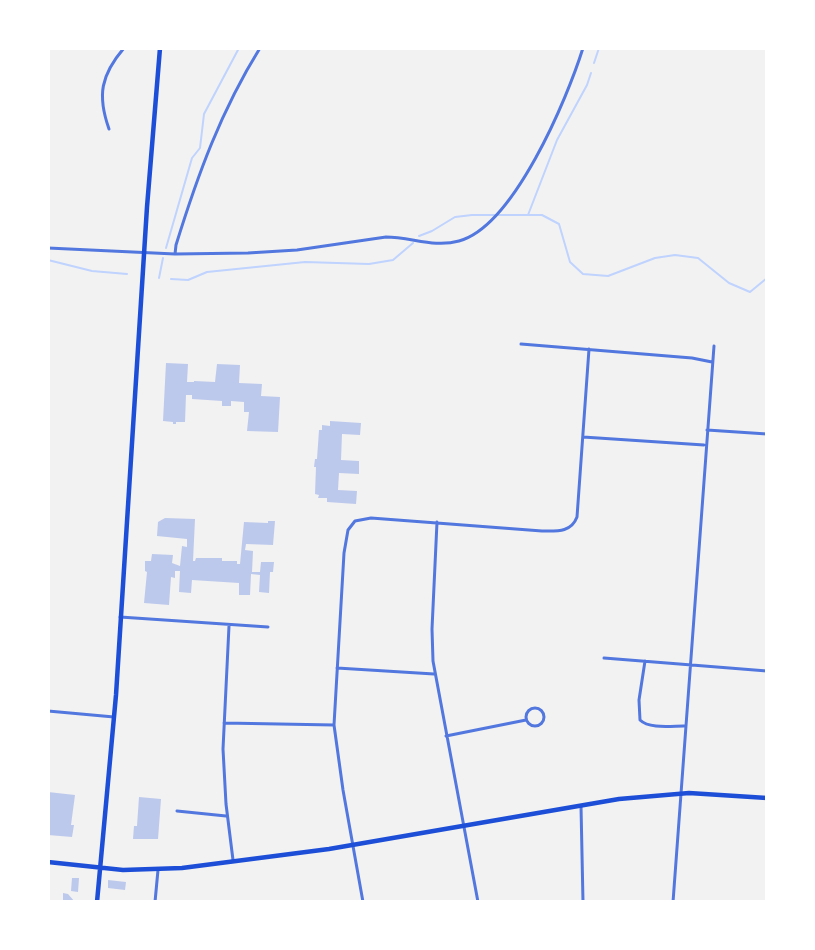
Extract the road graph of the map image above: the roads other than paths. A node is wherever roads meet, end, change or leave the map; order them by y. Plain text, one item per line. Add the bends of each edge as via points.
1 (124, 48) edge
2 (160, 48) edge
3 (260, 48) edge
4 (583, 48) edge
5 (109, 129) dead end
6 (48, 248) edge
7 (144, 251) junction
8 (175, 254) junction
9 (521, 344) dead end
10 (714, 346) dead end
11 (589, 349) junction
12 (712, 362) junction
13 (707, 430) junction
14 (767, 434) edge
15 (584, 437) junction
16 (705, 445) junction
17 (437, 522) junction
18 (120, 617) junction
19 (230, 626) junction
20 (268, 627) dead end
21 (604, 658) dead end
22 (645, 661) junction
23 (689, 664) junction
24 (337, 668) junction
25 (767, 671) edge
26 (434, 674) junction
27 (48, 711) edge
28 (114, 717) junction
29 (526, 720) junction
30 (224, 723) junction
31 (334, 724) junction
32 (684, 726) junction
33 (446, 735) junction
34 (680, 793) junction
35 (767, 798) edge
36 (581, 804) junction
37 (177, 811) dead end
38 (227, 816) junction
39 (464, 825) junction
40 (353, 844) junction
41 (48, 862) edge
42 (233, 862) junction
43 (100, 868) junction
44 (158, 870) junction
45 (97, 902) edge
46 (155, 902) edge
47 (363, 902) edge
48 (478, 902) edge
49 (583, 902) edge
50 (673, 902) edge

1 - 5 street via 102,85 102,106
2 - 7 main road
3 - 8 street via 217,127 195,183
4 - 8 street via 557,115 525,173 505,206 472,236 441,244 386,237 276,252
6 - 7 street
7 - 8 street
7 - 18 main road
9 - 11 street
10 - 12 street
11 - 12 street
11 - 15 street
12 - 13 street
13 - 14 street
13 - 16 street
15 - 16 street
15 - 17 street via 573,526 559,531
16 - 23 street
17 - 24 street via 361,518 349,528
17 - 26 street
18 - 19 street
18 - 28 main road
19 - 20 street
19 - 30 street
21 - 22 street
22 - 23 street
22 - 32 street via 640,720 651,725
23 - 25 street
23 - 32 street
24 - 26 street
24 - 31 street
26 - 33 street
27 - 28 street
28 - 43 main road
29 - 29 street via 531,709 537,708 544,714 537,726
29 - 33 street
30 - 31 street
30 - 38 street
31 - 40 street
32 - 34 street
33 - 39 street
34 - 35 main road
34 - 36 main road
34 - 50 street
36 - 39 main road
36 - 49 street
37 - 38 street
38 - 42 street
39 - 40 main road
39 - 48 street
40 - 42 main road
40 - 47 street
41 - 43 main road
42 - 44 main road
43 - 44 main road
43 - 45 main road
44 - 46 street

